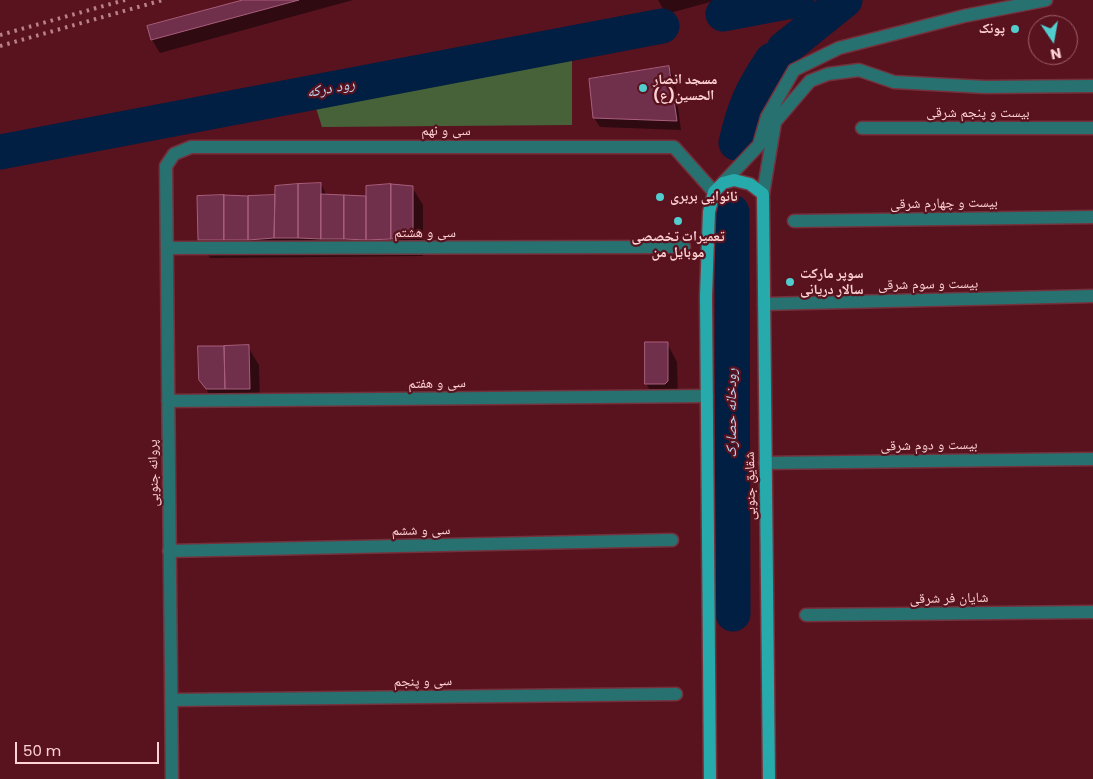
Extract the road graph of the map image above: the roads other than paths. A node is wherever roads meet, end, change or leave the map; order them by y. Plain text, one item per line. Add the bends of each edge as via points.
1 (1046, 0) edge
2 (1093, 86) edge
3 (862, 128) dead end
4 (1093, 128) edge
5 (166, 166) joint
6 (719, 188) junction
7 (763, 194) junction
8 (1093, 217) edge
9 (794, 221) dead end
10 (684, 247) dead end
11 (167, 248) junction
12 (1093, 296) edge
13 (764, 304) junction
14 (707, 396) junction
15 (168, 401) junction
16 (1093, 459) edge
17 (765, 463) junction
18 (672, 540) dead end
19 (169, 551) junction
20 (1093, 612) edge
21 (806, 615) dead end
22 (676, 694) dead end
23 (171, 700) junction
24 (172, 779) edge
25 (710, 779) edge
26 (769, 779) edge

1 - 6 street via 964,16 839,48 794,70 767,117 759,145
2 - 7 street via 985,87 894,82 858,70 828,74 810,81 775,122
3 - 4 street, بیست و پنجم شرقی
5 - 6 street, سی و نهم via 174,154 191,147 674,146
5 - 11 street, پروانه جنوبی
6 - 7 main road via 734,180 750,184
6 - 14 main road via 709,212
7 - 13 main road, شقایق جنوبی
8 - 9 street, بیست و چهارم شرقی
10 - 11 street, سی و هشتم
11 - 15 street, پروانه جنوبی
12 - 13 street, بیست و سوم شرقی
13 - 17 main road, شقایق جنوبی
14 - 15 street, سی و هفتم
14 - 25 main road
15 - 19 street, پروانه جنوبی
16 - 17 street, بیست و دوم شرقی
17 - 26 main road, شقایق جنوبی
18 - 19 street, سی و ششم
19 - 23 street, پروانه جنوبی
20 - 21 street, شایان فر شرقی
22 - 23 street, سی و پنجم
23 - 24 street, پروانه جنوبی

